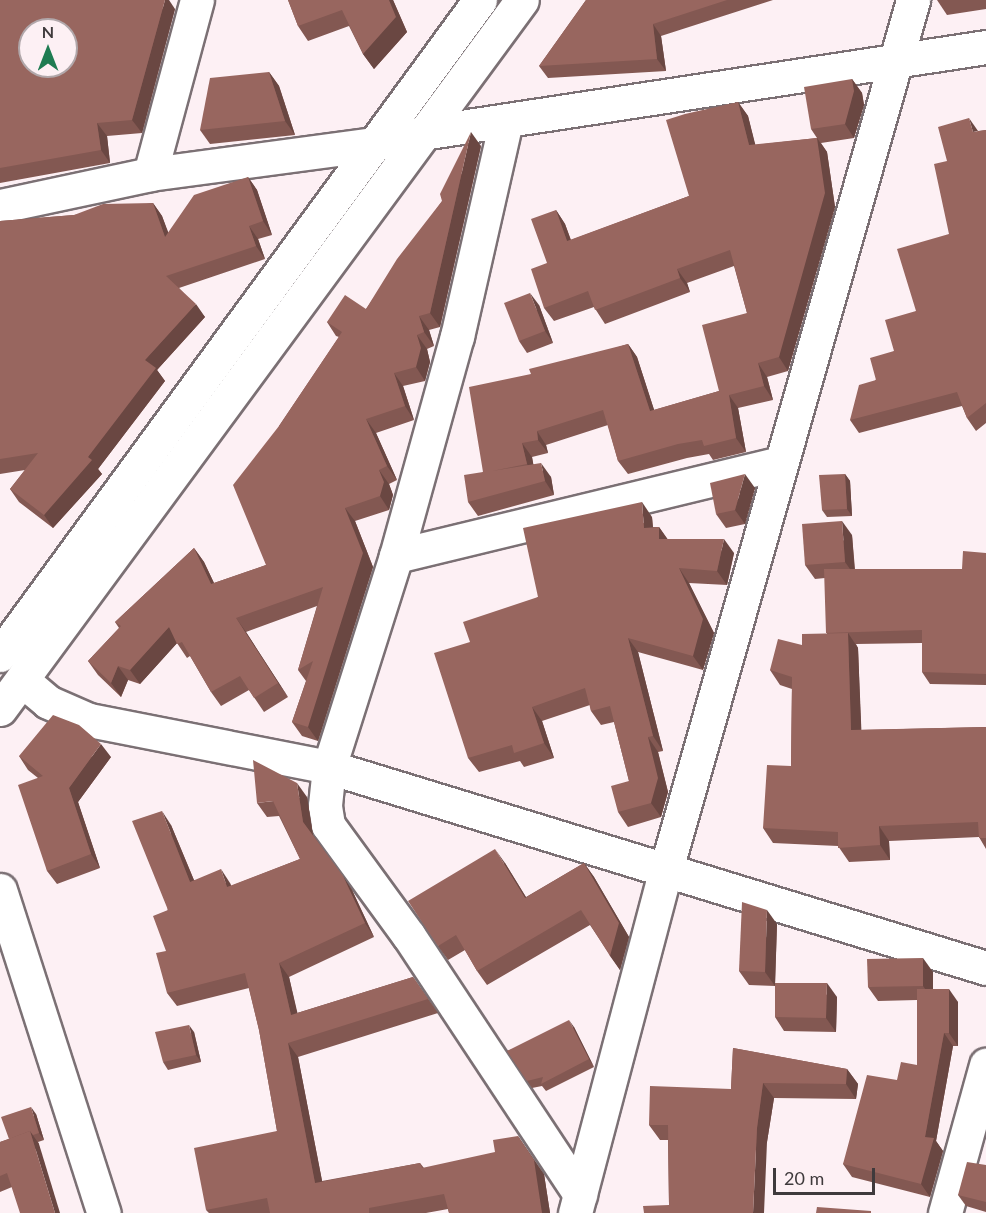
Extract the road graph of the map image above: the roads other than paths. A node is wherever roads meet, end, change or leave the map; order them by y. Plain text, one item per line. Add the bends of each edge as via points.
1 (197, 0) edge
2 (480, 0) edge
3 (522, 0) edge
4 (913, 0) edge
5 (986, 47) edge
6 (895, 63) junction
7 (506, 121) junction
8 (423, 133) junction
9 (375, 144) junction
10 (150, 174) junction
11 (0, 206) edge
12 (780, 463) junction
13 (396, 556) junction
14 (0, 656) edge
15 (22, 680) junction
16 (0, 709) edge
17 (329, 767) junction
18 (665, 873) junction
19 (0, 890) edge
20 (986, 968) edge
21 (986, 1065) edge
22 (578, 1204) edge
23 (101, 1210) edge
24 (945, 1213) edge

1 - 10 street
2 - 9 street
3 - 8 street
4 - 6 street
5 - 6 street
6 - 7 street
6 - 12 street
7 - 8 street
7 - 13 street via 457,336
8 - 9 street
8 - 15 street
9 - 10 street
9 - 14 street
10 - 11 street
12 - 13 street
12 - 18 street
13 - 17 street
15 - 16 street
15 - 17 street via 48,702 89,720
17 - 18 street
17 - 22 street via 325,806 328,825 409,936
18 - 20 street
18 - 22 street
19 - 23 street
21 - 24 street

